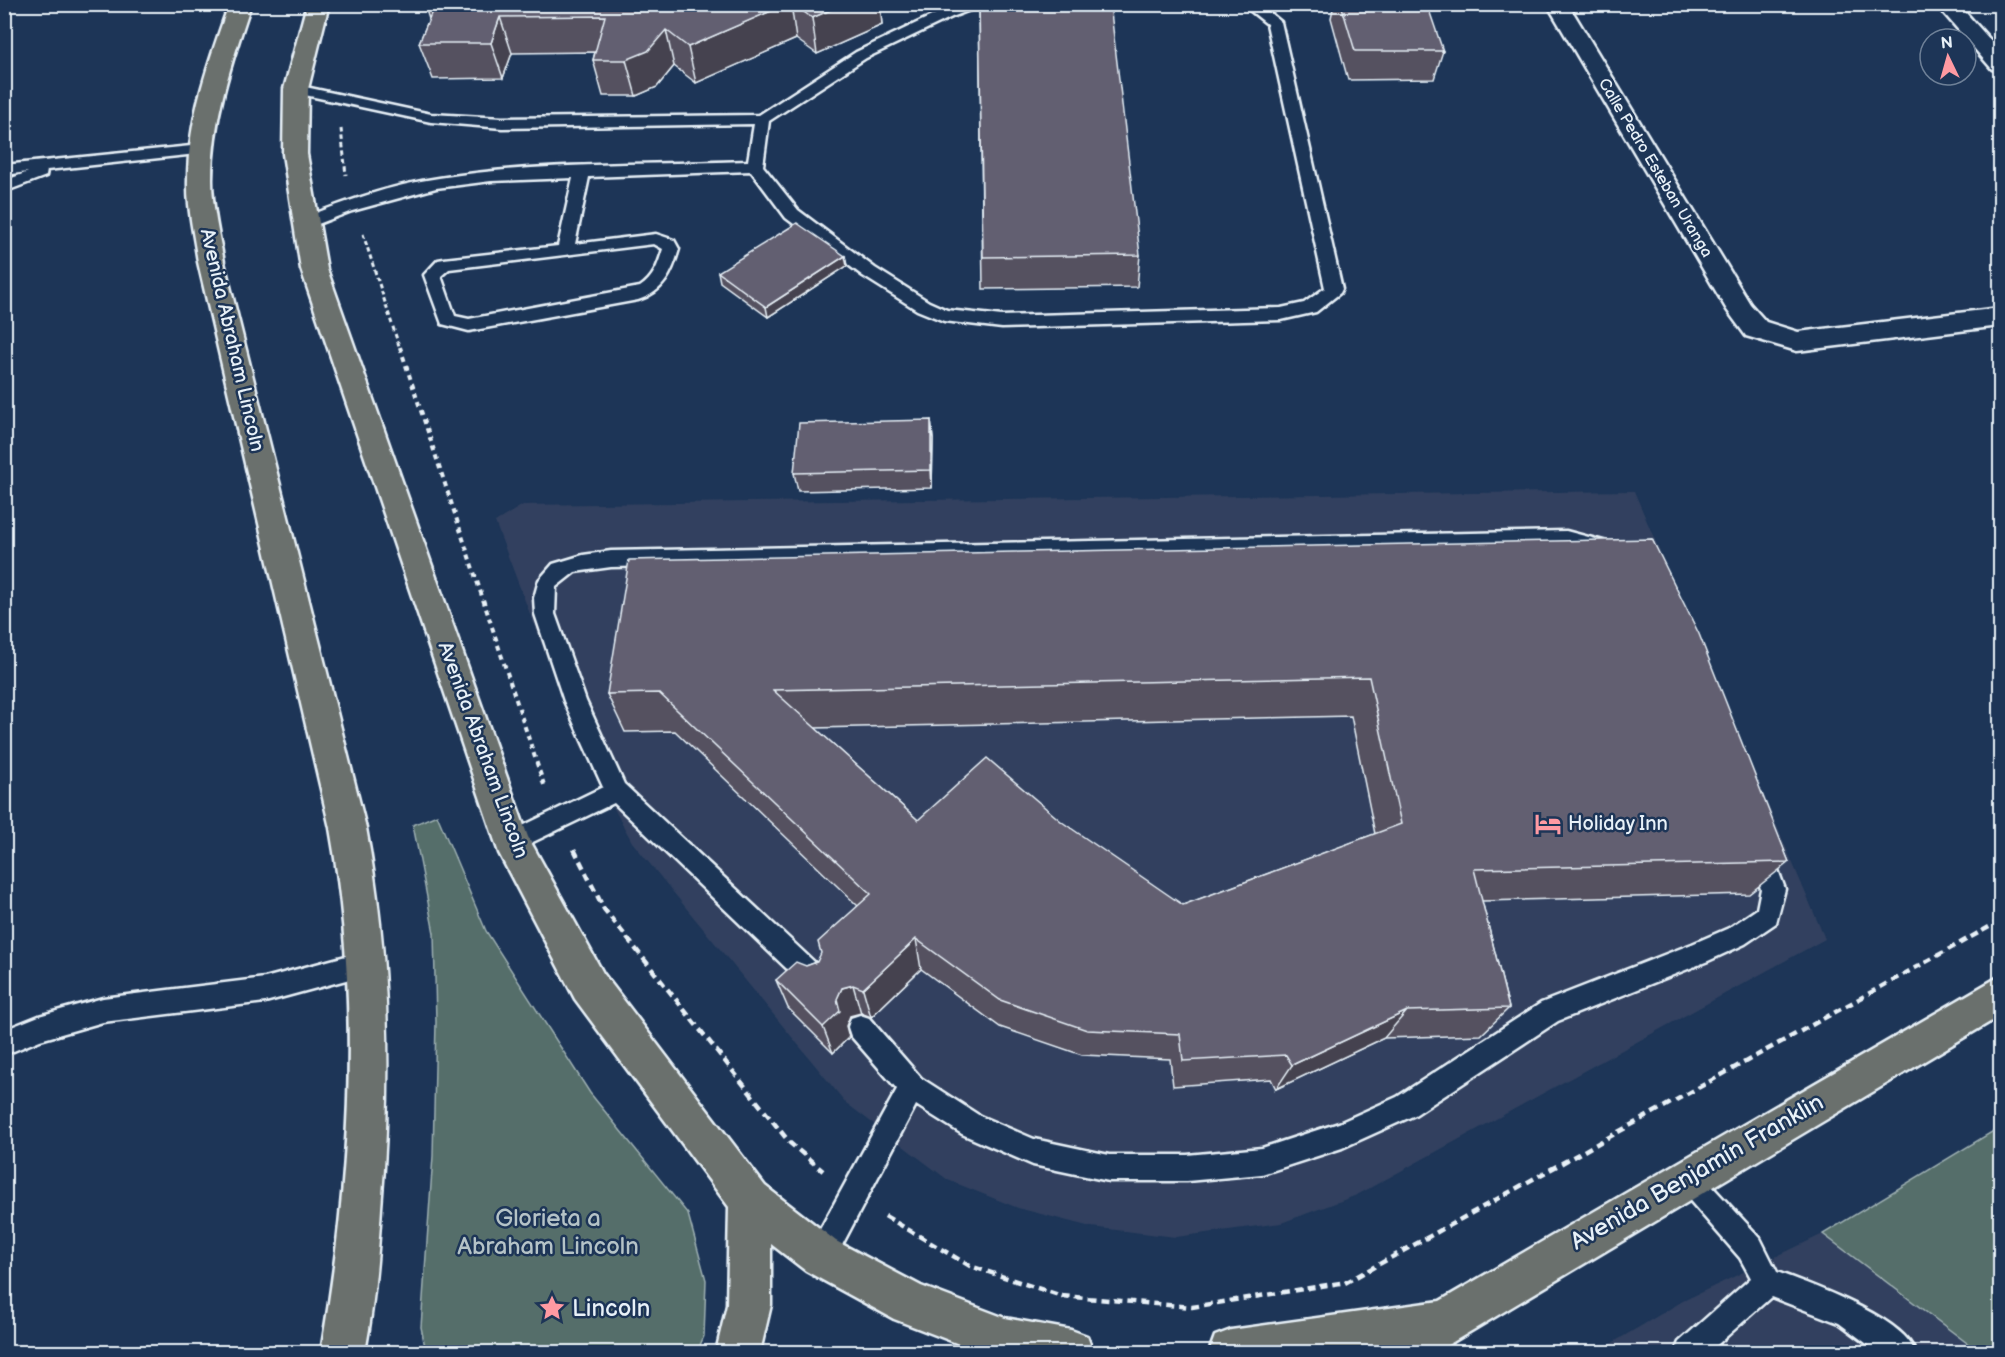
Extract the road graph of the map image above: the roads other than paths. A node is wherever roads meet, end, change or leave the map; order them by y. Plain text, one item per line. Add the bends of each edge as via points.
1 (240, 4) edge
2 (318, 4) edge
3 (979, 4) edge
4 (1249, 4) edge
5 (1557, 4) edge
6 (1946, 4) edge
7 (2001, 64) edge
8 (296, 89) junction
9 (762, 118) junction
10 (201, 150) junction
11 (755, 166) junction
12 (52, 167) junction
13 (4, 170) edge
14 (582, 172) junction
15 (4, 187) edge
16 (305, 224) junction
17 (565, 251) junction
18 (2001, 317) edge
19 (1625, 563) edge
20 (616, 790) junction
21 (1754, 833) edge
22 (512, 842) junction
23 (368, 962) junction
24 (817, 981) edge
25 (2001, 994) edge
26 (860, 1027) edge
27 (4, 1043) edge
28 (912, 1087) junction
29 (1688, 1179) junction
30 (750, 1201) junction
31 (821, 1256) junction
32 (1767, 1282) junction
33 (1450, 1319) junction
34 (343, 1353) edge
35 (738, 1353) edge
36 (1071, 1353) edge
37 (1231, 1353) edge
38 (1396, 1353) edge
39 (1689, 1353) edge
40 (1901, 1353) edge

1 - 10 main road, Avenida Abraham Lincoln via 221,60
2 - 8 main road, Avenida Abraham Lincoln
3 - 9 lane via 947,14 861,55
4 - 11 lane via 1274,22 1334,289 1324,301 1308,310 1002,322 944,315 869,272 792,214
5 - 18 street, Calle Pedro Esteban Uranga via 1740,310 1756,329 1797,342
6 - 7 street
8 - 9 lane via 431,118 490,122
8 - 16 main road, Avenida Abraham Lincoln via 295,154
9 - 11 lane
10 - 12 lane
10 - 23 main road, Avenida Abraham Lincoln via 200,182 211,262 348,828 360,886
11 - 14 lane
12 - 13 lane
12 - 15 lane
14 - 16 lane via 436,183 389,193
14 - 17 lane
16 - 22 main road, Avenida Abraham Lincoln via 314,269
17 - 17 lane via 439,266 432,275 448,320 469,325 649,290 661,280 671,249 656,239
19 - 20 lane via 1611,550 1566,539 623,558 585,562 556,571 544,584 542,599 575,701
20 - 22 lane
20 - 24 lane
21 - 28 lane via 1773,889 1768,915 1737,936 1550,1012 1406,1106 1342,1135 1262,1161 1187,1168 1110,1168 1033,1152 971,1125
22 - 30 main road, Avenida Abraham Lincoln via 589,986
23 - 27 lane via 265,990 104,1010 39,1028
23 - 34 main road, Avenida Abraham Lincoln via 371,1034 366,1152 351,1310
25 - 29 main road, Avenida Benjamín Franklin
26 - 28 lane
28 - 31 lane
29 - 32 lane via 1750,1248
29 - 33 main road, Avenida Benjamín Franklin
30 - 31 main road, Avenida Abraham Lincoln
30 - 35 main road via 749,1305
31 - 36 main road, Avenida Abraham Lincoln via 909,1304 1005,1340
32 - 39 lane
32 - 40 lane via 1848,1312
33 - 37 main road
33 - 38 main road, Avenida Benjamín Franklin

